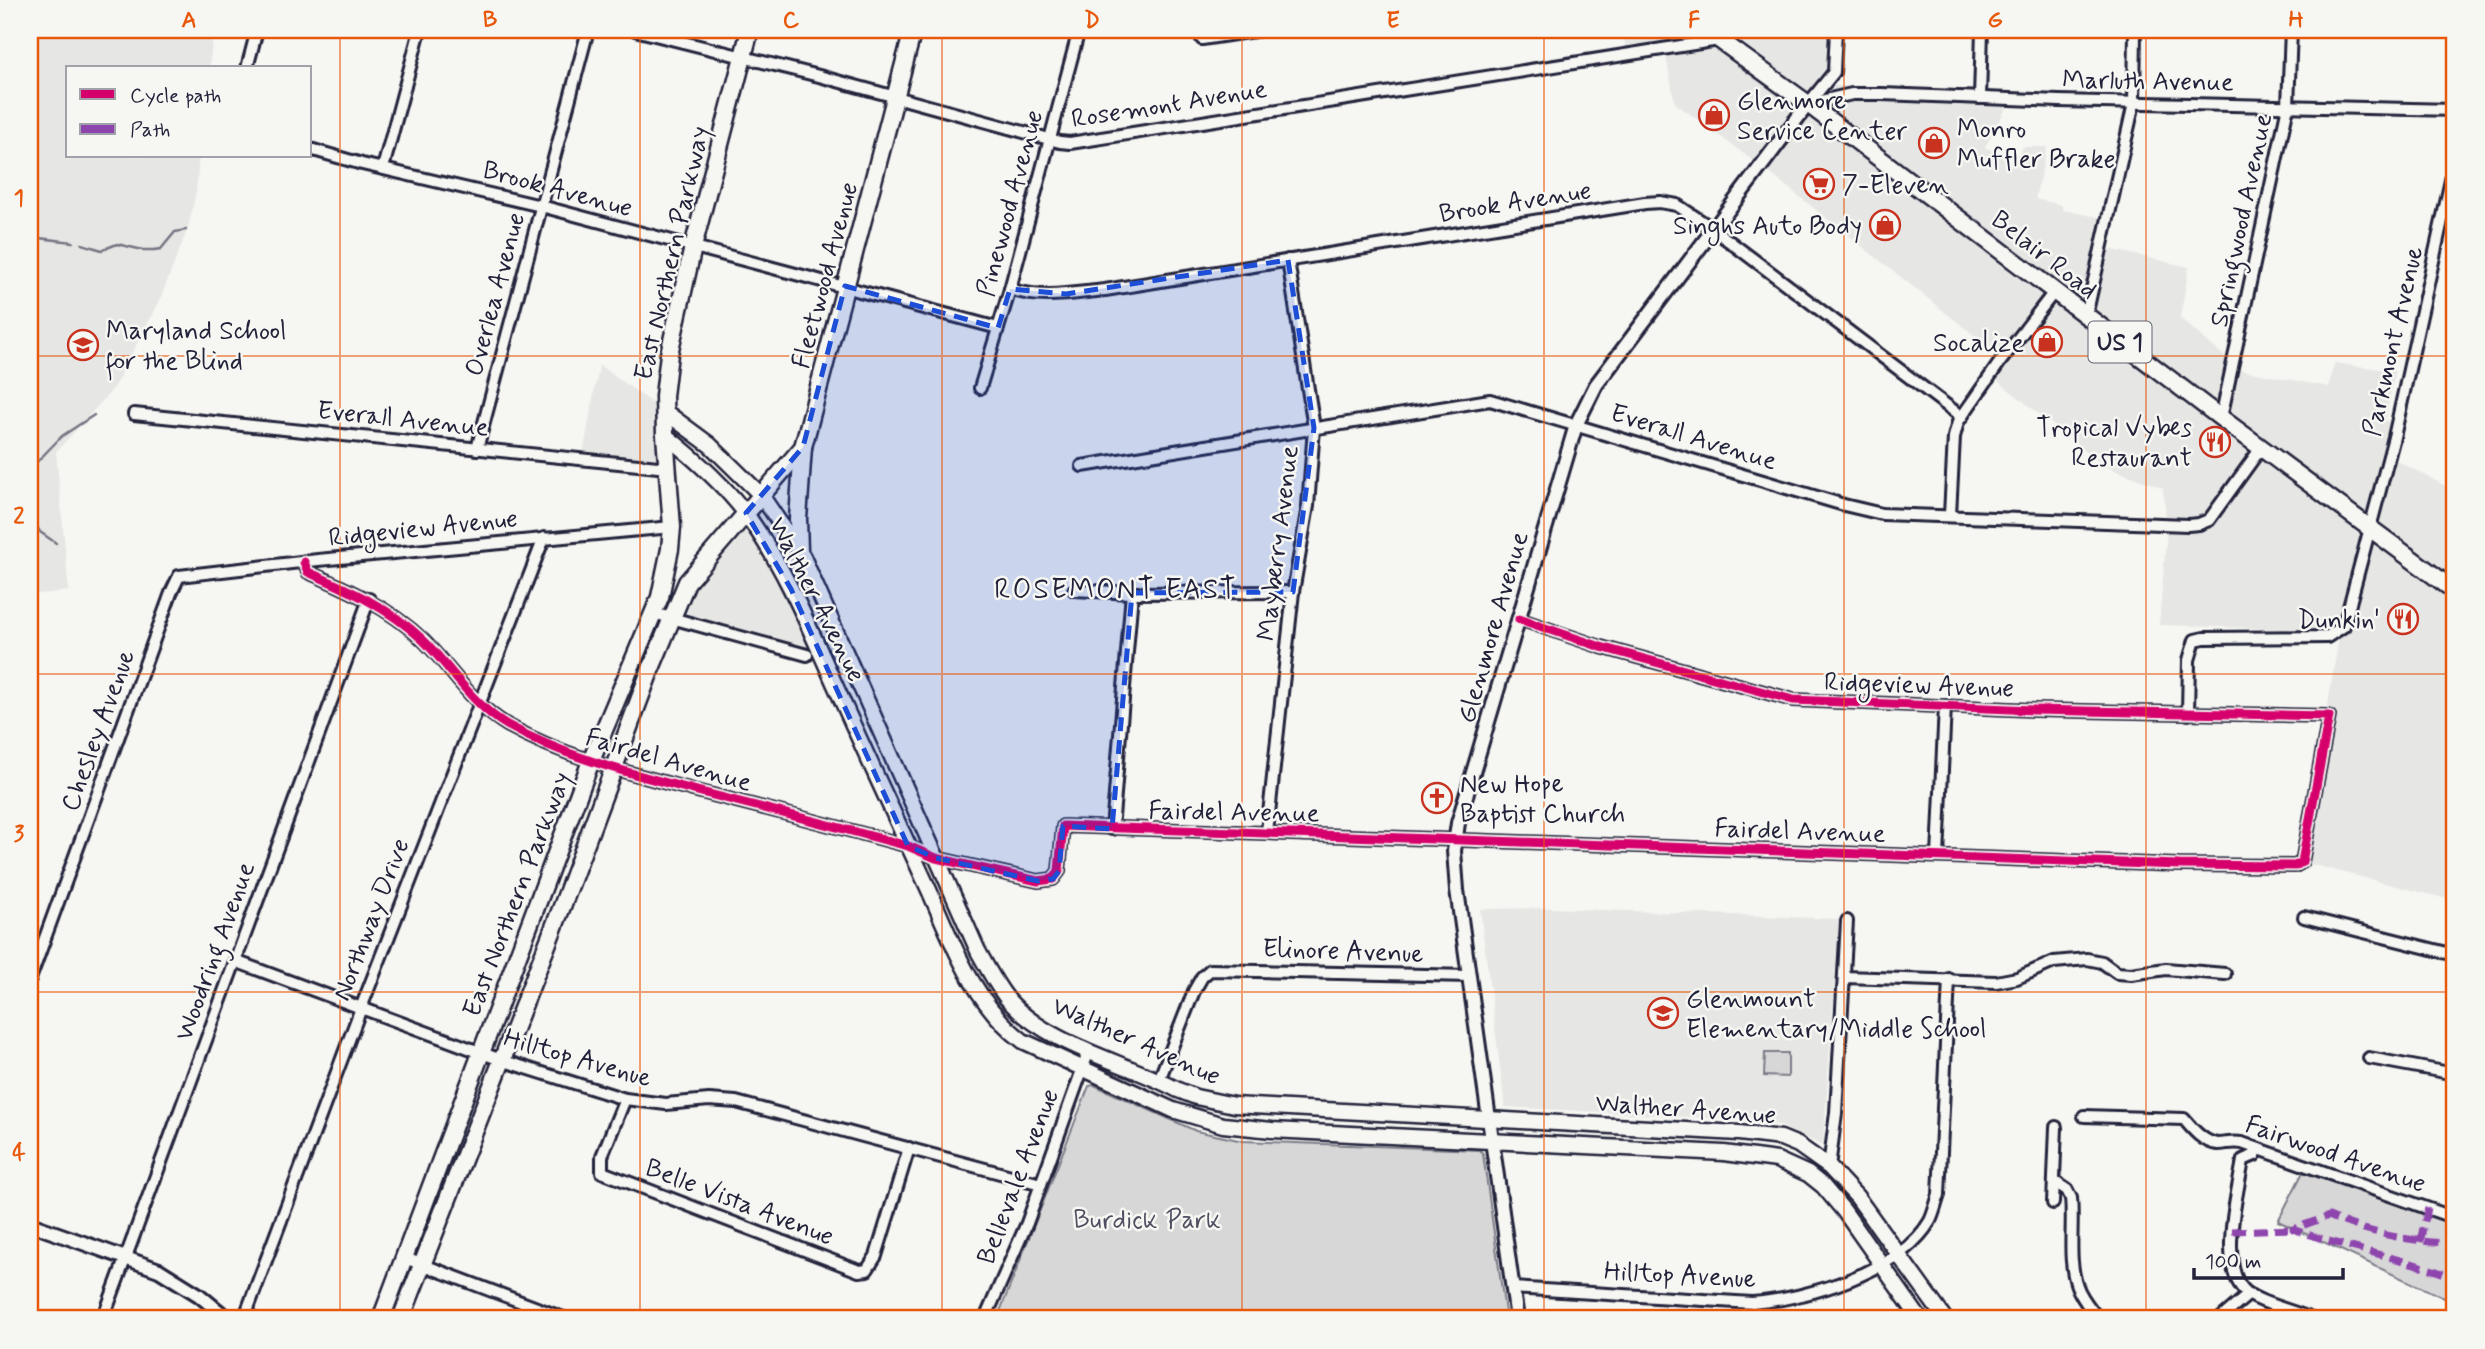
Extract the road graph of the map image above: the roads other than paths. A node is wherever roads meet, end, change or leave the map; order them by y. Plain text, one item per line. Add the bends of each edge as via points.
1 (257, 30) edge
2 (420, 30) edge
3 (587, 30) edge
4 (635, 30) edge
5 (750, 30) edge
6 (913, 30) edge
7 (1079, 30) edge
8 (1198, 30) edge
9 (1261, 30) edge
10 (1706, 30) edge
11 (1836, 30) edge
12 (1982, 30) edge
13 (2135, 30) edge
14 (2291, 30) edge
15 (1719, 40) junction
16 (743, 58) junction
17 (248, 66) edge
18 (1830, 79) junction
19 (1840, 96) junction
20 (1980, 98) junction
21 (896, 99) junction
22 (2134, 103) junction
23 (1808, 104) junction
24 (2288, 106) junction
25 (2455, 110) edge
26 (1050, 139) junction
27 (312, 150) edge
28 (2455, 162) edge
29 (383, 167) junction
30 (541, 206) junction
31 (2445, 209) junction
32 (2455, 216) edge
33 (1713, 229) junction
34 (694, 247) junction
35 (1288, 260) junction
36 (845, 286) junction
37 (1010, 289) junction
38 (2053, 292) junction
39 (2086, 316) junction
40 (998, 328) junction
41 (980, 388) dead end
42 (664, 411) junction
43 (134, 414) dead end
44 (1962, 417) junction
45 (2221, 418) junction
46 (1576, 425) junction
47 (1314, 428) junction
48 (665, 435) junction
49 (803, 447) junction
50 (2261, 448) junction
51 (477, 449) junction
52 (1082, 466) dead end
53 (668, 468) junction
54 (761, 495) junction
55 (746, 513) junction
56 (1950, 515) junction
57 (672, 527) junction
58 (2371, 529) junction
59 (544, 538) junction
60 (799, 551) junction
61 (304, 562) junction
62 (179, 576) joint
63 (1074, 590) dead end
64 (2455, 591) edge
65 (1293, 592) junction
66 (1132, 593) junction
67 (369, 599) junction
68 (653, 613) junction
69 (671, 619) junction
70 (1520, 619) junction
71 (807, 655) dead end
72 (478, 703) junction
73 (1945, 706) junction
74 (2188, 714) junction
75 (591, 761) junction
76 (614, 768) junction
77 (1112, 830) junction
78 (1267, 832) junction
79 (1455, 840) junction
80 (908, 846) junction
81 (1938, 856) junction
82 (936, 858) junction
83 (2295, 866) joint
84 (534, 914) junction
85 (2304, 917) dead end
86 (1847, 921) dead end
87 (554, 923) junction
88 (2455, 955) edge
89 (235, 961) junction
90 (2225, 974) dead end
91 (1470, 976) junction
92 (1844, 977) junction
93 (30, 979) edge
94 (1949, 979) junction
95 (361, 1008) junction
96 (1084, 1048) junction
97 (482, 1054) junction
98 (2369, 1058) dead end
99 (501, 1060) junction
100 (1082, 1069) junction
101 (2455, 1074) edge
102 (1159, 1080) junction
103 (625, 1099) junction
104 (2084, 1116) dead end
105 (1489, 1119) junction
106 (2056, 1127) dead end
107 (1492, 1141) junction
108 (909, 1148) junction
109 (2258, 1149) junction
110 (1829, 1167) junction
111 (2054, 1182) junction
112 (1041, 1184) junction
113 (2053, 1203) dead end
114 (2455, 1218) edge
115 (30, 1224) edge
116 (1897, 1253) junction
117 (126, 1257) junction
118 (405, 1258) junction
119 (423, 1265) junction
120 (1882, 1265) junction
121 (1512, 1288) junction
122 (2249, 1294) junction
123 (103, 1319) edge
124 (228, 1319) edge
125 (244, 1319) edge
126 (381, 1319) edge
127 (401, 1319) edge
128 (566, 1319) edge
129 (985, 1319) edge
130 (1517, 1319) edge
131 (1920, 1319) edge
132 (1945, 1319) edge
133 (2098, 1319) edge
134 (2220, 1319) edge
135 (2311, 1319) edge

1 - 17 street
2 - 29 street
3 - 30 street, Overlea Avenue
4 - 16 street, Rosemont Avenue
5 - 16 main road, East Northern Parkway
6 - 21 main road, Fleetwood Avenue
7 - 26 street, Pinewood Avenue
8 - 9 street via 1202,39
10 - 15 main road, Belair Road / US 1
11 - 18 street
12 - 20 street
13 - 22 street
14 - 24 street, Springwood Avenue
15 - 23 main road, Belair Road / US 1
15 - 26 street, Rosemont Avenue via 1070,143
16 - 21 street, Rosemont Avenue
16 - 34 main road, East Northern Parkway
18 - 19 street
18 - 23 street, Glenmore Avenue
19 - 20 street, Marluth Avenue
19 - 23 street, Marluth Avenue
20 - 22 street, Marluth Avenue
21 - 26 street, Rosemont Avenue
21 - 36 main road, Fleetwood Avenue
22 - 24 street, Marluth Avenue
22 - 39 street
23 - 33 street, Glenmore Avenue
23 - 38 main road, Belair Road / US 1
24 - 25 street, Marluth Avenue
24 - 45 street, Springwood Avenue
26 - 37 street, Pinewood Avenue
27 - 29 street, Brook Avenue
28 - 31 street, Parkmont Avenue
29 - 30 street, Brook Avenue
30 - 34 street, Brook Avenue
30 - 51 street, Overlea Avenue
31 - 32 street
31 - 58 street, Parkmont Avenue
33 - 35 street, Brook Avenue via 1677,205 1660,202
33 - 44 street, Brook Avenue
33 - 46 street, Glenmore Avenue via 1597,385
34 - 36 street, Brook Avenue
34 - 42 main road, East Northern Parkway via 669,354
35 - 37 street, Brook Avenue via 1105,290 1044,295
35 - 47 street, Mayberry Avenue
36 - 40 street, Brook Avenue
36 - 49 main road, Fleetwood Avenue
37 - 40 street, Pinewood Avenue
38 - 39 main road, Belair Road / US 1
38 - 44 street
39 - 45 main road, Belair Road / US 1
40 - 41 street, Pinewood Avenue
42 - 48 main road, East Northern Parkway
42 - 54 main road, Walther Avenue via 710,445
43 - 51 street, Everall Avenue
44 - 56 street via 1954,437
45 - 50 main road, Belair Road / US 1
46 - 47 street, Everall Avenue via 1490,400
46 - 56 street, Everall Avenue via 1864,510
46 - 70 street, Glenmore Avenue
47 - 52 street, Everall Avenue
47 - 65 street, Mayberry Avenue via 1308,506
48 - 53 main road, East Northern Parkway
48 - 55 main road, Walther Avenue
49 - 54 main road, Fleetwood Avenue
49 - 60 main road
50 - 56 street, Everall Avenue via 2214,514 2199,524
50 - 58 main road, Belair Road / US 1
51 - 53 street, Everall Avenue
53 - 57 main road, East Northern Parkway
54 - 55 main road, Fleetwood Avenue
54 - 60 main road, Walther Avenue
55 - 69 main road, East Northern Parkway via 687,582
55 - 80 main road, Walther Avenue via 791,589
57 - 59 street, Ridgeview Avenue
57 - 68 main road, East Northern Parkway via 666,573
58 - 64 main road, Belair Road / US 1
58 - 74 street, Parkmont Avenue via 2344,626 2327,637 2195,640 2189,660
59 - 61 street, Ridgeview Avenue
59 - 72 street, Northway Drive
60 - 82 main road, Walther Avenue
61 - 62 street, Ridgeview Avenue
61 - 67 street, Fairdel Avenue via 308,572
62 - 93 street, Chesley Avenue
63 - 66 street
65 - 66 street
65 - 78 street, Mayberry Avenue
66 - 77 street
67 - 72 street, Fairdel Avenue via 422,639
67 - 89 street, Woodring Avenue
68 - 69 street
68 - 75 main road, East Northern Parkway
69 - 71 street
69 - 76 main road, East Northern Parkway
70 - 73 street, Ridgeview Avenue via 1592,644 1793,699
70 - 79 street, Glenmore Avenue
72 - 75 street, Fairdel Avenue via 524,734
72 - 95 street, Northway Drive
73 - 74 street, Ridgeview Avenue
73 - 81 street
74 - 83 street, Ridgeview Avenue via 2329,716 2302,862
75 - 76 street, Fairdel Avenue
75 - 84 main road, East Northern Parkway
76 - 80 street, Fairdel Avenue
76 - 87 main road, East Northern Parkway
77 - 78 street, Fairdel Avenue
77 - 82 street, Fairdel Avenue via 1063,826 1059,871 1053,879 1038,881
78 - 79 street, Fairdel Avenue
79 - 81 street, Fairdel Avenue
79 - 91 street, Glenmore Avenue
80 - 82 street, Fairdel Avenue
80 - 100 main road, Walther Avenue via 968,973 997,1019 1023,1041
81 - 83 street, Fairdel Avenue
82 - 96 main road, Walther Avenue via 978,951 1010,1002 1049,1031
84 - 87 main road
84 - 97 main road, East Northern Parkway
85 - 88 street
86 - 92 street
87 - 99 main road, East Northern Parkway
89 - 95 street, Hilltop Avenue
89 - 117 street, Woodring Avenue
90 - 94 street via 2166,969 2117,973 2102,962 2087,959 2054,962 1996,982
91 - 102 street, Elinore Avenue via 1207,971 1194,991
91 - 105 street, Glenmore Avenue
92 - 94 street
92 - 110 street
94 - 116 street, Hilltop Avenue via 1938,1195 1929,1221
95 - 97 street, Hilltop Avenue
95 - 125 street, Northway Drive
96 - 100 street, Bellevale Avenue
96 - 102 main road, Walther Avenue
97 - 99 street, Hilltop Avenue
97 - 118 main road, East Northern Parkway
98 - 101 street
99 - 103 street, Hilltop Avenue
99 - 119 main road, East Northern Parkway
100 - 107 main road, Walther Avenue via 1173,1110 1223,1125
100 - 112 street, Bellevale Avenue
102 - 105 main road, Walther Avenue via 1196,1097 1242,1106
103 - 108 street, Hilltop Avenue via 666,1104 736,1102
103 - 108 street, Belle Vista Avenue via 602,1157 601,1169 607,1175 859,1271 872,1264
104 - 109 street, Fairwood Avenue via 2184,1119 2202,1138 2214,1143 2234,1141
105 - 107 street, Glenmore Avenue
105 - 110 main road, Walther Avenue via 1761,1135 1798,1145
106 - 111 street
107 - 120 main road, Walther Avenue via 1777,1160 1823,1186
107 - 121 street, Glenmore Avenue
108 - 112 street, Hilltop Avenue
109 - 114 street, Fairwood Avenue
109 - 122 street via 2243,1160 2231,1243 2237,1278
110 - 116 main road, Walther Avenue via 1857,1196
111 - 113 street
111 - 133 street via 2067,1190 2072,1210 2076,1283
112 - 129 street, Bellevale Avenue
115 - 117 street
116 - 120 street, Hilltop Avenue
116 - 132 main road, Walther Avenue
117 - 123 street, Woodring Avenue
117 - 124 street via 185,1285
118 - 119 street
118 - 126 main road, East Northern Parkway
119 - 127 main road, East Northern Parkway
119 - 128 street
120 - 121 street, Hilltop Avenue via 1806,1294 1752,1303
120 - 131 main road, Walther Avenue
121 - 130 street, Glenmore Avenue
122 - 134 street
122 - 135 street

